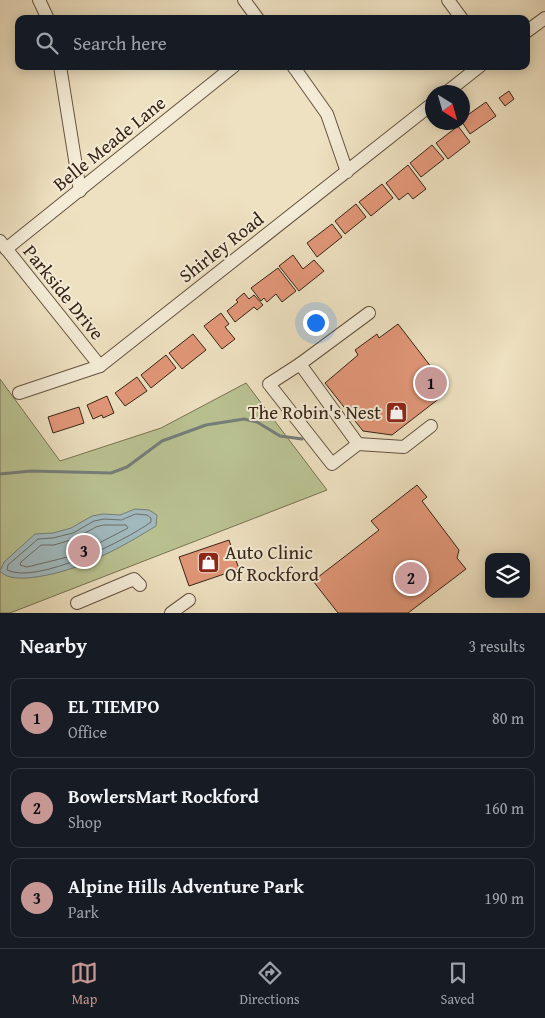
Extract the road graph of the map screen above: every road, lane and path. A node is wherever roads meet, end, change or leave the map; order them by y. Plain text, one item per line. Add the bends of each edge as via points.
1 (39, 0) edge
2 (244, 0) edge
3 (448, 0) edge
4 (46, 15) edge
5 (255, 15) edge
6 (459, 15) edge
7 (545, 18) edge
8 (530, 29) edge
9 (61, 70) edge
10 (229, 70) edge
11 (295, 70) edge
12 (475, 70) edge
13 (456, 85) edge
14 (425, 110) edge
15 (347, 172) junction
16 (80, 190) junction
17 (3, 245) edge
18 (370, 313) dead end
19 (300, 364) junction
20 (100, 366) junction
21 (19, 393) dead end
22 (431, 426) dead end
23 (358, 444) junction
24 (140, 585) dead end
25 (189, 600) dead end
26 (77, 603) dead end
27 (171, 613) edge

1 - 4 street
2 - 5 street
3 - 6 street
7 - 8 street
9 - 16 street
10 - 16 street, Belle Meade Lane
11 - 15 street via 327,114
12 - 13 street
14 - 15 street, Shirley Road
15 - 20 street, Shirley Road
16 - 17 street, Belle Meade Lane
17 - 20 street, Parkside Drive
18 - 19 street
19 - 23 street
19 - 23 street via 270,384 332,464
20 - 21 street, Shirley Road
22 - 23 street via 404,447
24 - 26 street via 134,579
25 - 27 street

